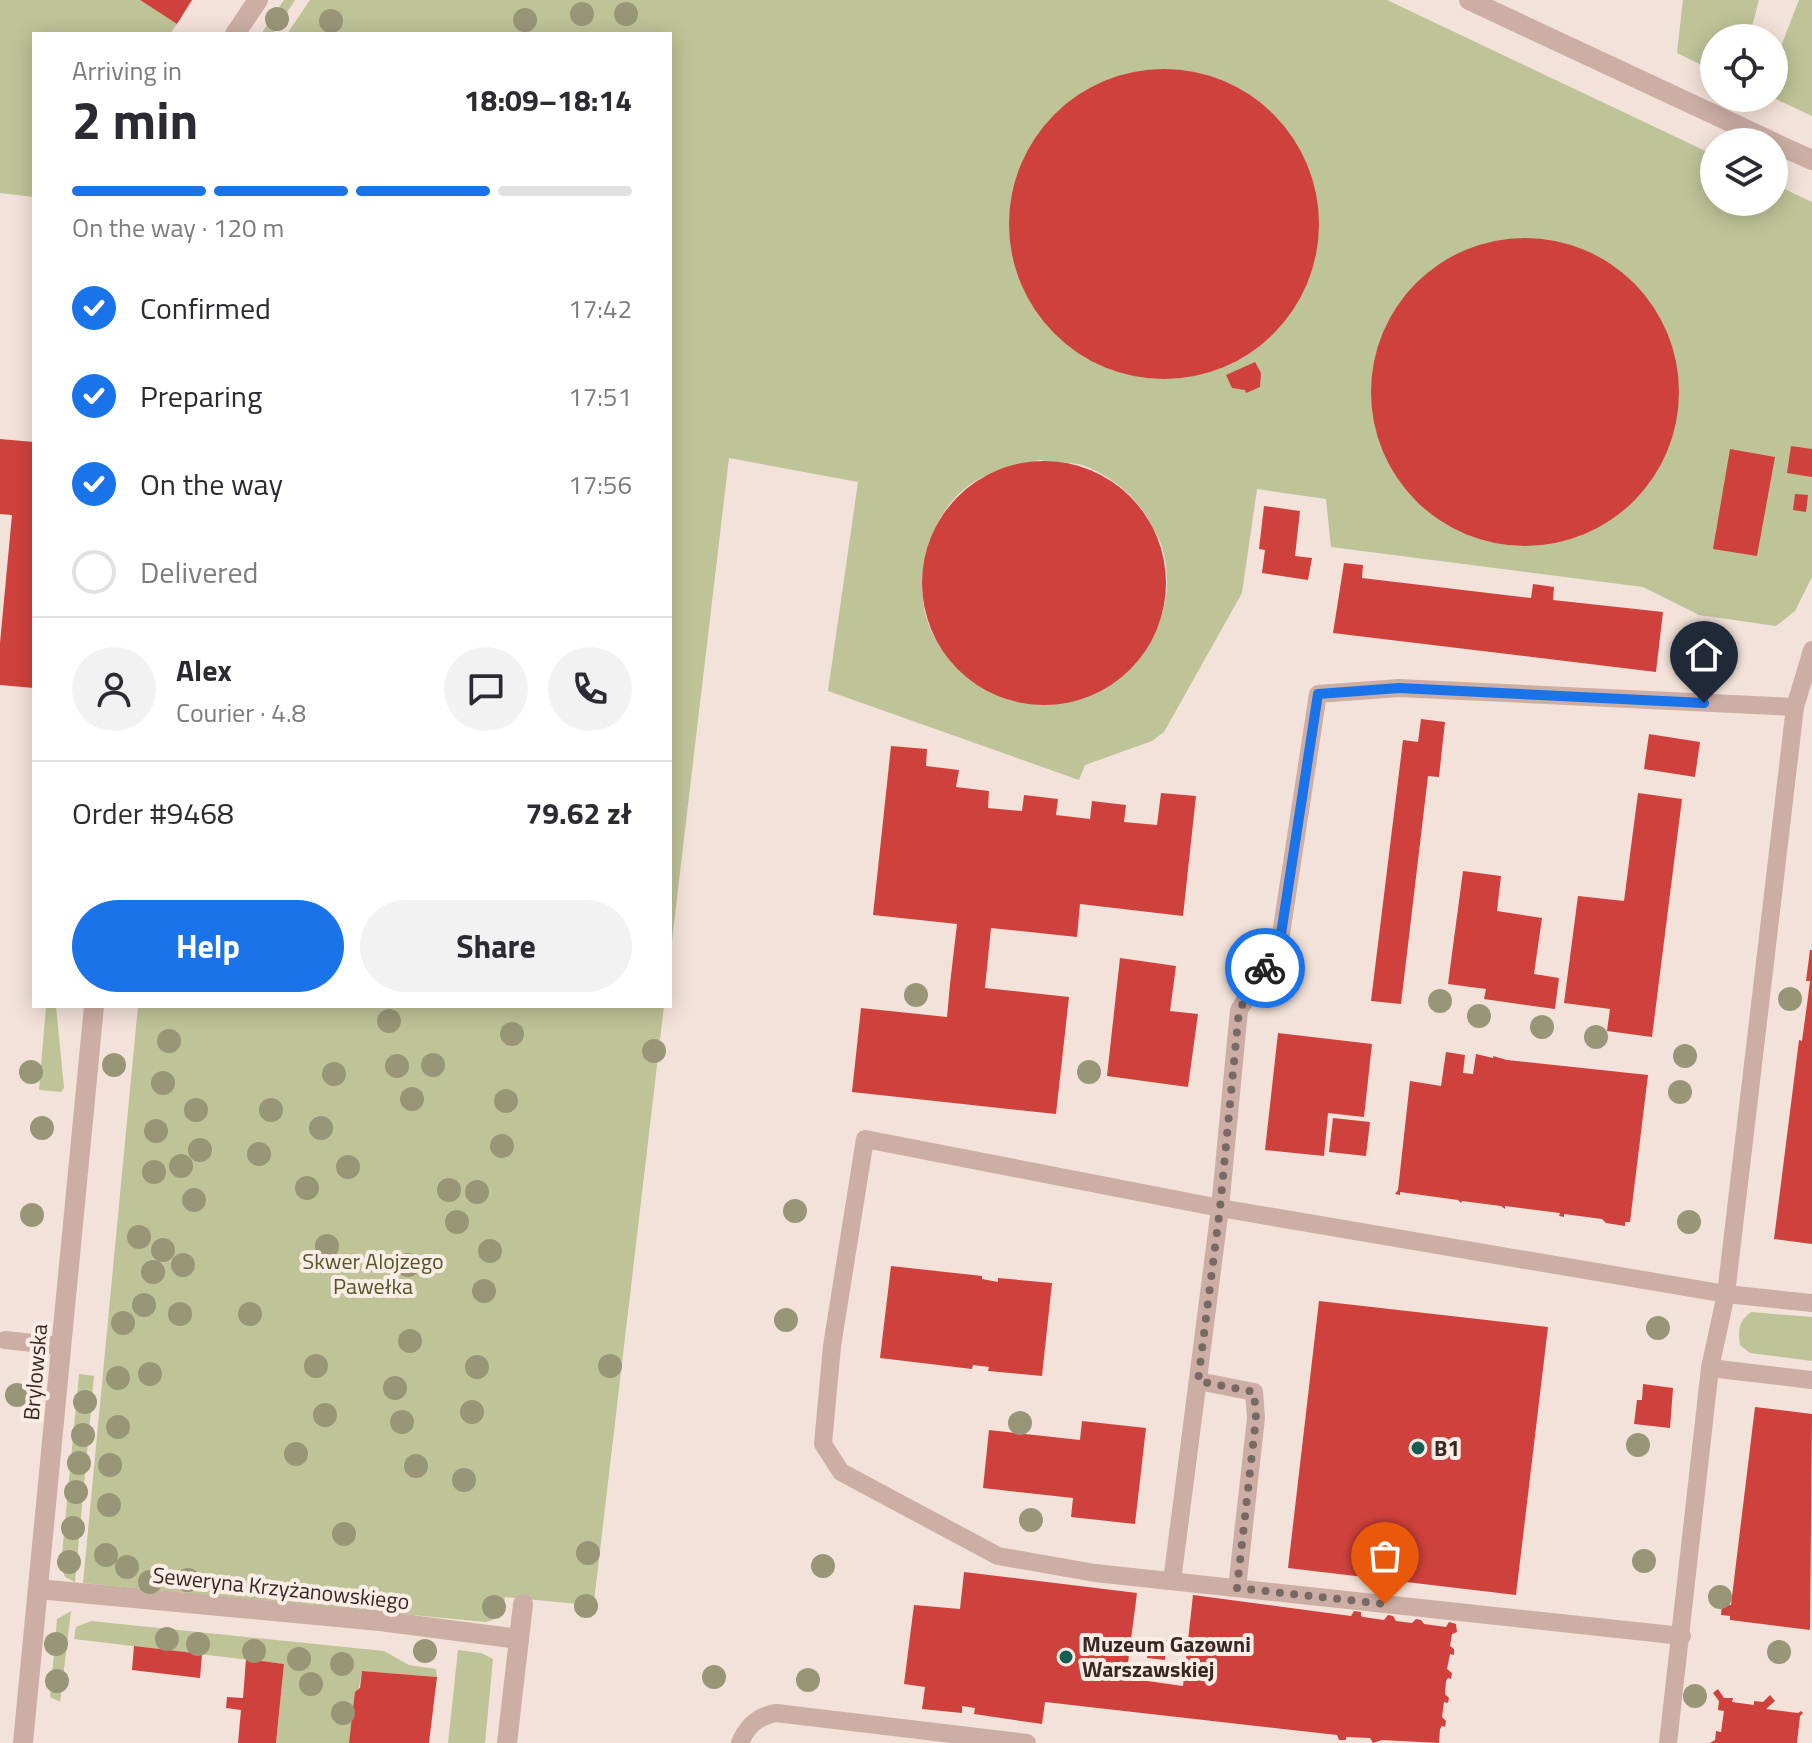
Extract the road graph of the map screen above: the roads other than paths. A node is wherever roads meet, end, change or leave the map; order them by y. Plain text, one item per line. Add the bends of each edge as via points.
1 (258, 0) edge
2 (1469, 0) edge
3 (236, 32) edge
4 (1743, 128) edge
5 (1788, 149) edge
6 (1812, 160) edge
7 (1812, 650) edge
8 (1795, 707) junction
9 (94, 1008) edge
10 (1220, 1208) junction
11 (1726, 1294) junction
12 (1812, 1303) edge
13 (5, 1340) dead end
14 (61, 1346) junction
15 (1710, 1368) junction
16 (1812, 1380) edge
17 (1198, 1381) junction
18 (1172, 1581) junction
19 (1237, 1588) junction
20 (38, 1589) junction
21 (523, 1604) dead end
22 (1682, 1636) junction
23 (519, 1639) junction
24 (23, 1743) edge
25 (507, 1743) edge
26 (740, 1743) edge
27 (1027, 1743) edge
28 (1668, 1743) edge

1 - 3 street
2 - 4 street
5 - 6 street
7 - 8 lane
8 - 10 lane via 1399,688 1318,694 1279,947 1239,1010
8 - 11 lane
9 - 14 street, Brylowska
10 - 11 lane
10 - 17 lane
10 - 18 lane via 865,1139 832,1346 823,1444 841,1472 998,1556
11 - 12 lane
11 - 15 lane
13 - 14 lane
14 - 20 street, Brylowska
15 - 16 lane
15 - 22 lane
17 - 18 lane
17 - 19 lane via 1254,1392 1256,1418
18 - 19 lane
19 - 22 lane
20 - 23 street, Seweryna Krzyżanowskiego
20 - 24 street, Brylowska
21 - 23 street
22 - 28 lane
23 - 25 street
26 - 27 lane via 751,1724 776,1713

